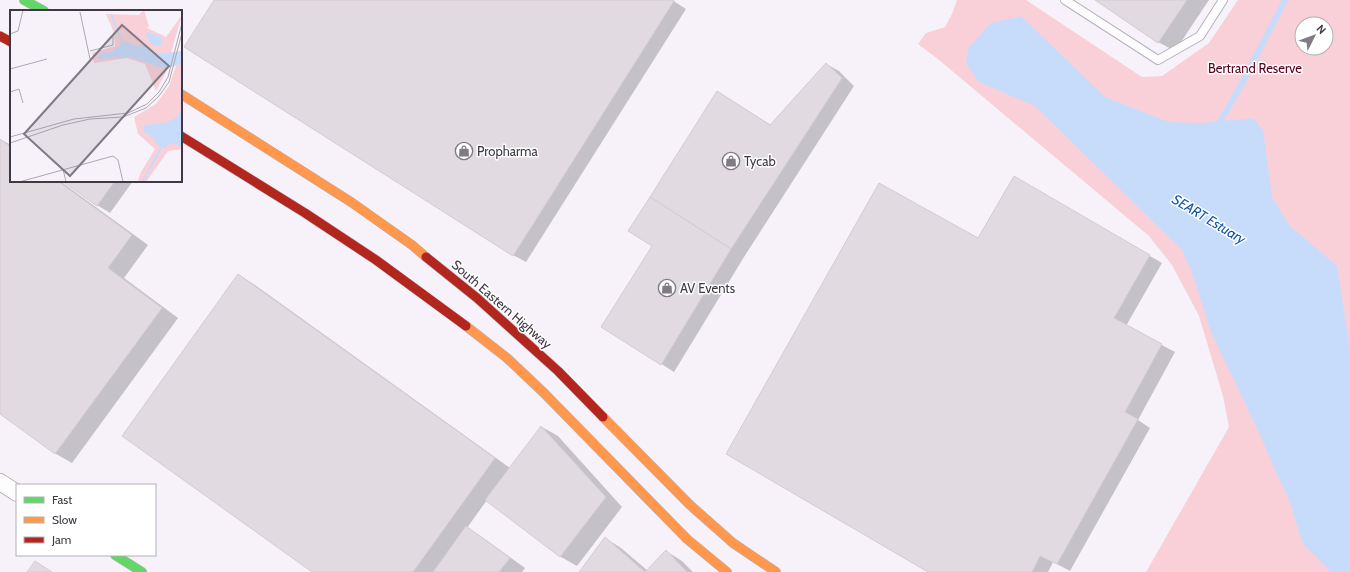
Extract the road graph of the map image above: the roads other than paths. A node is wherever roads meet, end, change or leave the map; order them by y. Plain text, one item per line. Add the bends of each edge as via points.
1 (24, 0) edge
2 (1065, 0) edge
3 (1223, 0) edge
4 (42, 10) edge
5 (0, 36) edge
6 (10, 41) edge
7 (182, 95) edge
8 (182, 137) edge
9 (117, 556) edge
10 (142, 572) edge
11 (726, 572) edge
12 (776, 572) edge

1 - 4 main road
2 - 3 lane via 1158,60 1200,36
5 - 6 main road
7 - 12 main road, South Eastern Highway via 351,202 412,245 477,298 558,371 690,506 733,543
8 - 11 main road via 376,260 507,358 687,539
9 - 10 main road

